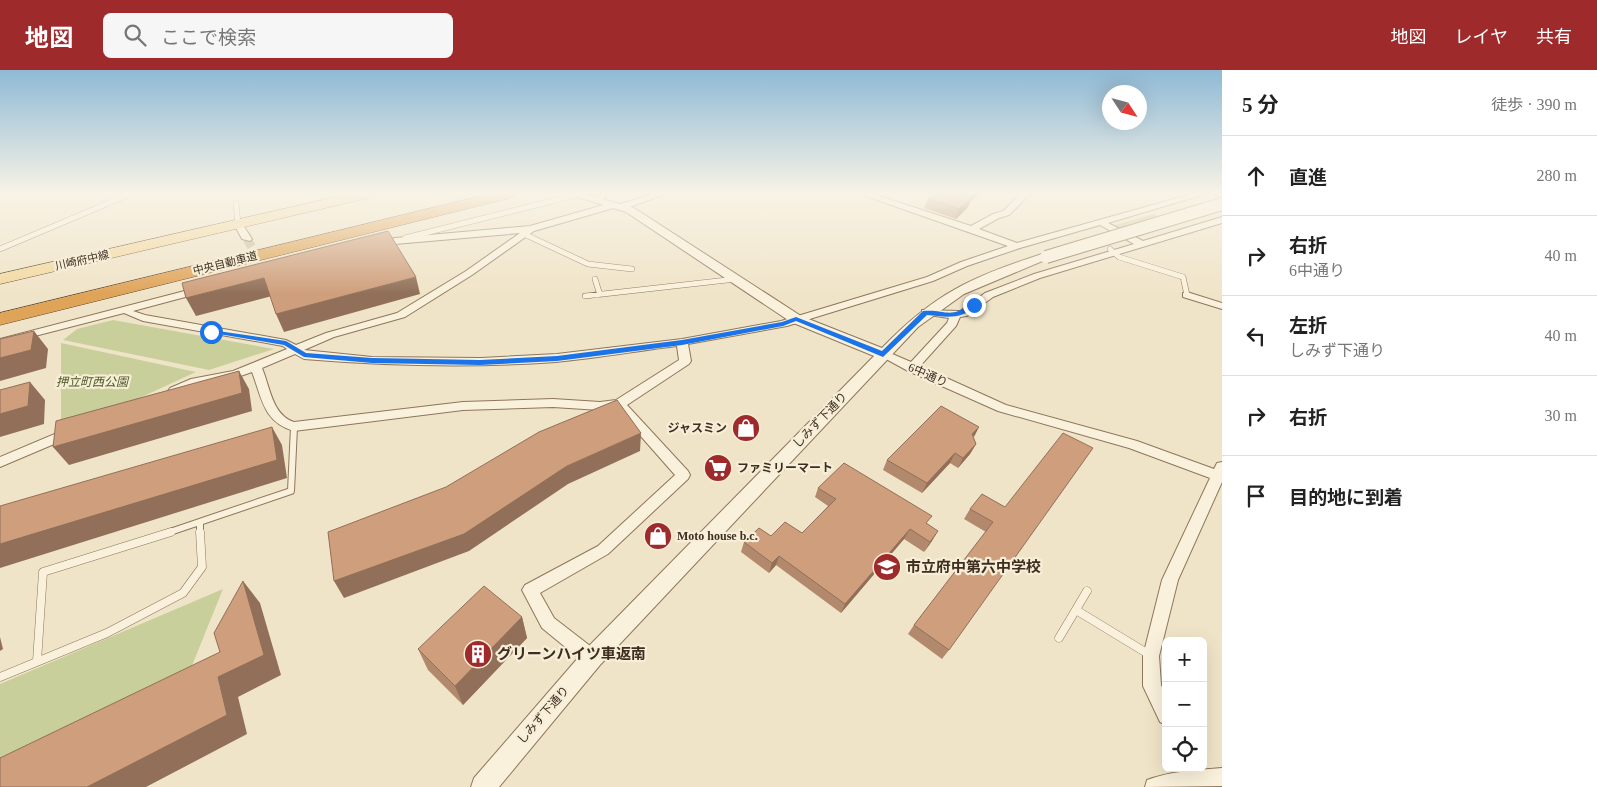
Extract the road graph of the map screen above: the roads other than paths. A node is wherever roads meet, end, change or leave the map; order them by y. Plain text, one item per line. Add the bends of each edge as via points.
1 (49, 227) edge
2 (223, 227) edge
3 (240, 227) edge
4 (324, 227) edge
5 (371, 227) edge
6 (447, 227) edge
7 (543, 227) edge
8 (657, 227) edge
9 (968, 227) edge
10 (976, 227) edge
11 (1081, 227) edge
12 (1110, 227) edge
13 (1144, 227) edge
14 (1198, 227) edge
15 (973, 229) junction
16 (527, 232) junction
17 (247, 239) tunnel mouth
18 (395, 241) junction
19 (1143, 245) junction
20 (1017, 246) junction
21 (0, 248) edge
22 (368, 248) edge
23 (1113, 251) junction
24 (632, 269) dead end
25 (0, 279) edge
26 (595, 279) dead end
27 (738, 279) junction
28 (210, 287) edge
29 (600, 295) junction
30 (1187, 295) joint
31 (585, 296) dead end
32 (0, 306) edge
33 (1222, 306) edge
34 (125, 309) junction
35 (926, 312) junction
36 (955, 316) junction
37 (0, 319) edge
38 (796, 319) junction
39 (0, 342) edge
40 (682, 342) junction
41 (295, 350) junction
42 (883, 354) junction
43 (256, 366) junction
44 (912, 368) junction
45 (162, 396) edge
46 (619, 404) junction
47 (294, 427) junction
48 (76, 431) edge
49 (0, 462) edge
50 (1220, 473) edge
51 (200, 522) junction
52 (1087, 591) dead end
53 (1076, 610) junction
54 (1059, 638) dead end
55 (1152, 656) junction
56 (592, 658) junction
57 (37, 661) junction
58 (0, 676) edge
59 (1162, 707) edge
60 (1222, 777) edge
61 (1187, 778) edge
62 (483, 787) edge
63 (1154, 787) edge

1 - 21 lane
2 - 25 main road, 川崎府中線
3 - 17 street
4 - 32 highway, 中央自動車道
5 - 37 highway, 中央自動車道
6 - 18 lane
7 - 16 street
8 - 27 street, 6中通り
9 - 15 street
10 - 15 street
11 - 20 street
12 - 19 street
13 - 35 street, しみず下通り, bridge via 981,278
14 - 19 street
15 - 20 street
16 - 18 street
16 - 24 lane via 588,264
16 - 41 street via 401,315
18 - 22 street
19 - 23 street
20 - 38 street via 930,279
23 - 30 lane via 1119,257 1183,277
23 - 36 street via 1004,288
26 - 29 lane
27 - 29 lane
27 - 38 street, 6中通り
28 - 34 street
29 - 31 lane
30 - 33 street
34 - 39 street
34 - 41 street via 143,318 286,343
35 - 36 street
35 - 42 street, しみず下通り
36 - 44 street via 952,324
38 - 40 street
38 - 42 street, 6中通り
40 - 41 street via 557,358 480,362 372,361 304,355
40 - 46 street via 685,361
41 - 43 street
42 - 44 street, 6中通り
42 - 56 street, しみず下通り
43 - 45 street via 195,382
43 - 47 street via 274,418
44 - 50 street, 6中通り via 1002,408 1132,444
46 - 47 street via 462,406
46 - 56 street via 683,475 603,550 530,590 548,623
47 - 51 lane via 291,491
48 - 49 street
50 - 55 street via 1170,580
51 - 57 lane via 202,567 183,593 107,633
51 - 57 lane via 43,572
52 - 53 lane
53 - 54 lane
53 - 55 lane
55 - 59 street via 1152,686
56 - 62 street, しみず下通り
57 - 58 lane
60 - 61 street
61 - 63 street

